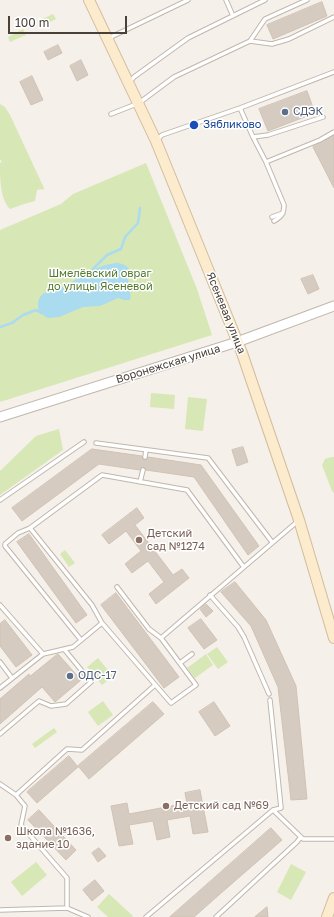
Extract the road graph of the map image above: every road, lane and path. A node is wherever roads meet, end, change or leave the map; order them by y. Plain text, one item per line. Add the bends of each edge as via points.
1 (89, 0) edge
2 (188, 0) edge
3 (226, 0) edge
4 (265, 0) edge
5 (306, 0) edge
6 (233, 16) junction
7 (334, 17) edge
8 (108, 39) junction
9 (250, 41) junction
10 (334, 72) edge
11 (129, 83) junction
12 (138, 103) junction
13 (240, 108) junction
14 (110, 114) dead end
15 (323, 117) dead end
16 (334, 132) edge
17 (253, 137) junction
18 (156, 141) junction
19 (266, 162) junction
20 (273, 219) dead end
21 (334, 306) edge
22 (237, 342) junction
23 (0, 417) edge
24 (84, 442) dead end
25 (96, 444) dead end
26 (146, 450) junction
27 (145, 457) dead end
28 (143, 470) dead end
29 (140, 482) junction
30 (0, 500) edge
31 (299, 520) junction
32 (30, 528) junction
33 (272, 542) junction
34 (5, 546) junction
35 (0, 550) edge
36 (243, 566) junction
37 (117, 587) dead end
38 (210, 595) junction
39 (0, 605) edge
40 (102, 623) junction
41 (161, 638) junction
42 (334, 638) edge
43 (81, 640) junction
44 (64, 649) junction
45 (43, 654) junction
46 (192, 654) dead end
47 (0, 662) edge
48 (180, 663) junction
49 (12, 678) junction
50 (155, 685) junction
51 (0, 688) edge
52 (269, 694) dead end
53 (270, 700) dead end
54 (0, 734) edge
55 (0, 784) edge
56 (16, 795) junction
57 (273, 810) junction
58 (300, 838) junction
59 (334, 839) edge
60 (334, 898) edge
61 (67, 908) junction
62 (0, 910) edge
63 (330, 913) edge
64 (83, 916) edge
65 (88, 917) edge
66 (146, 917) edge
67 (216, 917) edge

1 - 8 main road, Ясеневая улица
2 - 8 lane
3 - 6 lane
4 - 6 lane
5 - 9 lane via 265,20
6 - 11 lane via 188,38
7 - 9 lane via 289,39 272,44
8 - 11 main road, Ясеневая улица
9 - 12 lane via 174,77
10 - 13 lane
11 - 12 main road, Ясеневая улица
12 - 14 lane
12 - 18 main road, Ясеневая улица
13 - 17 lane
13 - 18 lane via 162,135
15 - 17 lane via 268,135
16 - 19 lane
17 - 19 lane
18 - 22 main road, Ясеневая улица
19 - 20 lane via 284,205 284,212 280,218
21 - 22 street, Воронежская улица
22 - 23 street, Воронежская улица
22 - 31 main road, Ясеневая улица
24 - 30 lane
25 - 26 lane
26 - 27 lane
26 - 33 lane via 208,458
28 - 29 lane
29 - 32 lane via 102,475
29 - 36 lane via 187,490
31 - 33 lane
31 - 42 main road, Ясеневая улица
32 - 34 lane via 18,533
32 - 40 lane via 92,606
33 - 36 lane
34 - 35 lane
34 - 43 lane
36 - 38 lane
37 - 41 lane via 149,629
38 - 41 lane
38 - 52 lane via 244,637
39 - 45 lane
40 - 43 lane
40 - 50 lane
41 - 48 lane
43 - 44 lane via 73,647
44 - 45 lane
44 - 54 lane via 91,682 66,704 51,706 39,701
45 - 49 lane
46 - 48 lane
47 - 49 lane
48 - 50 lane via 196,685 171,703
49 - 51 lane
50 - 56 lane via 82,750 67,749
53 - 57 lane via 282,808
55 - 56 lane
56 - 61 lane via 24,806 21,825 67,878
57 - 58 lane
57 - 66 lane
58 - 59 lane
58 - 67 lane
60 - 63 main road
61 - 62 lane
61 - 64 lane
64 - 65 lane

